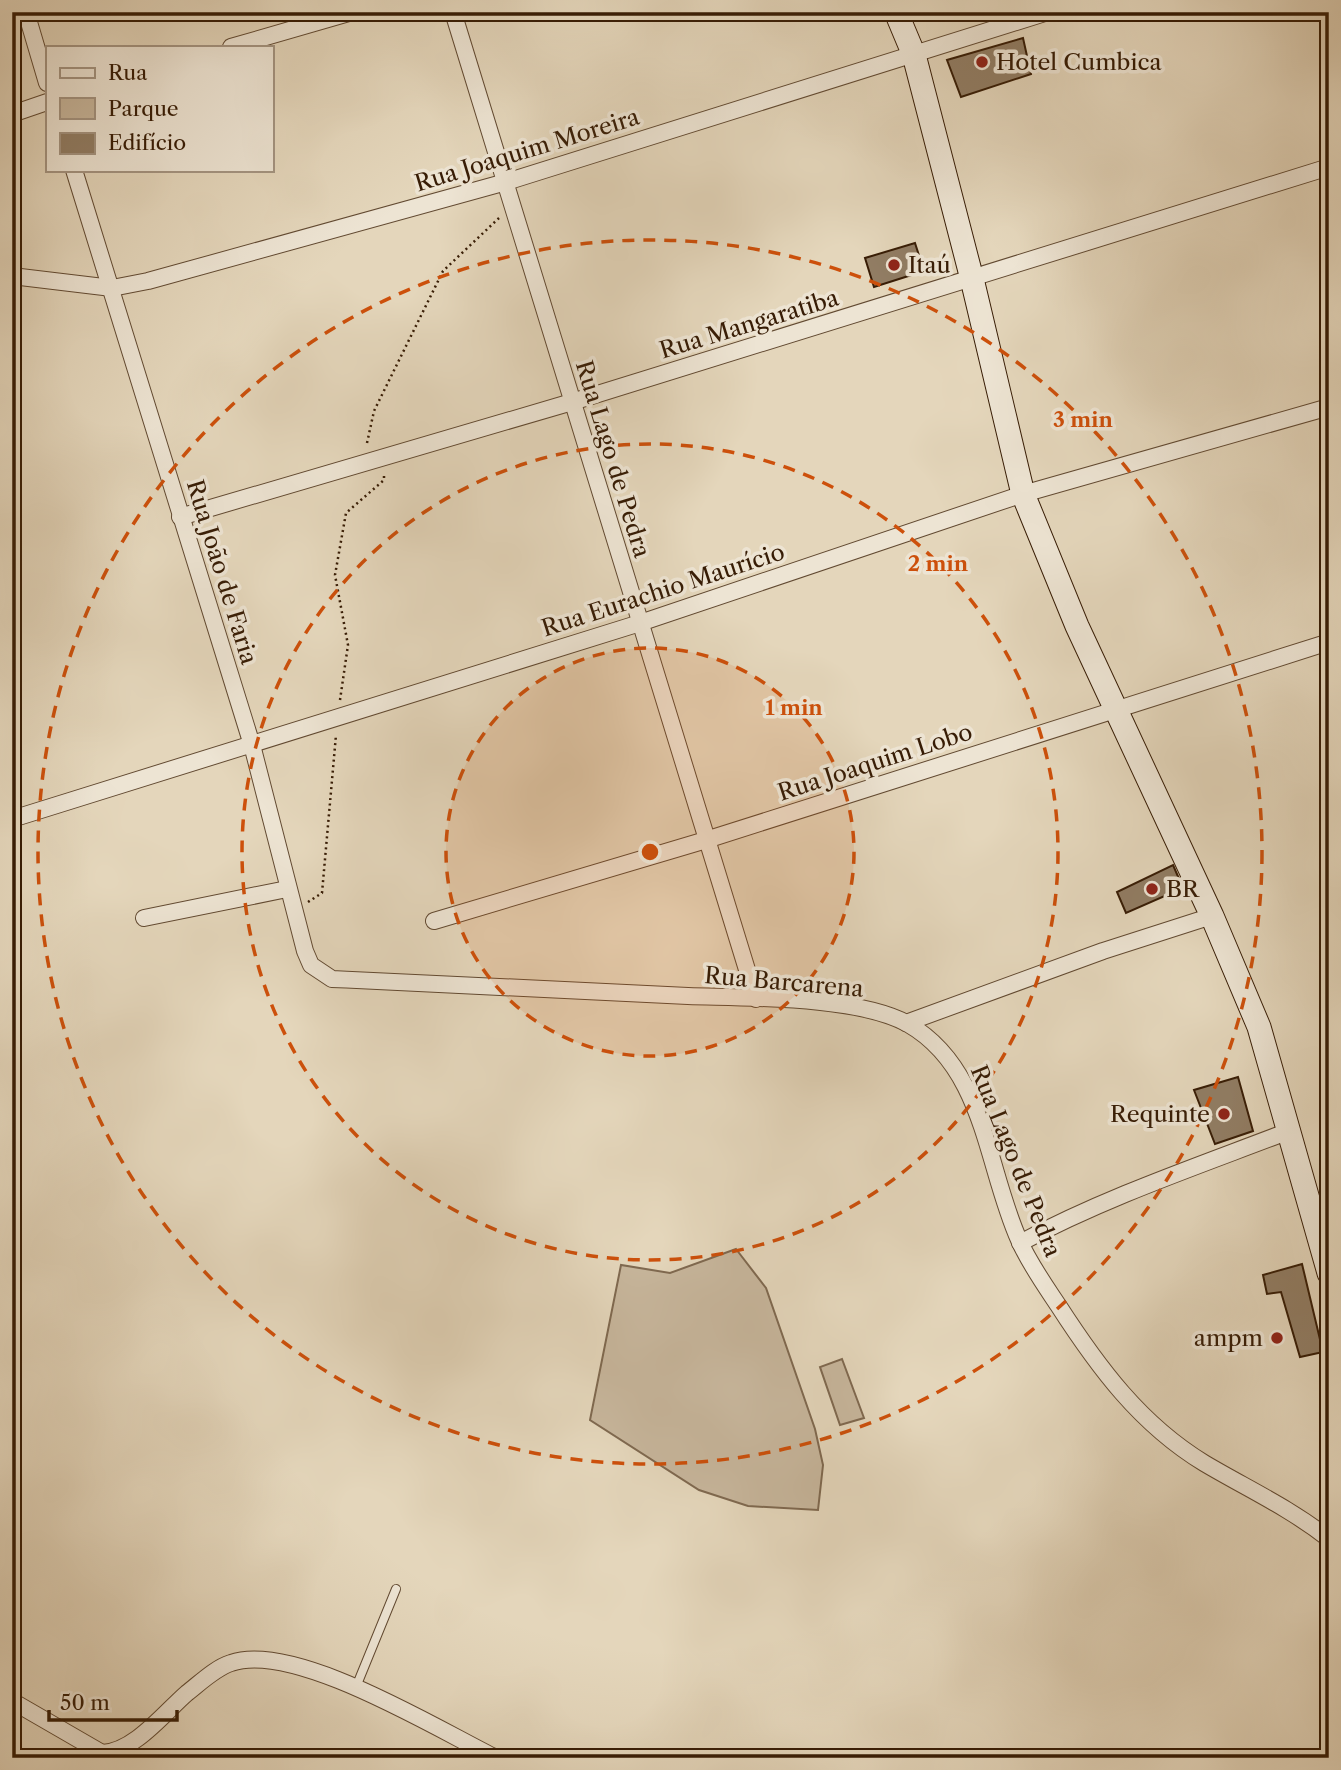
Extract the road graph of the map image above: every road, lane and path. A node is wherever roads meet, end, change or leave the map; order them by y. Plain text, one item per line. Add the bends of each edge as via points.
1 (26, 12) edge
2 (352, 12) edge
3 (453, 12) edge
4 (896, 12) edge
5 (1048, 12) edge
6 (234, 46) edge
7 (914, 55) junction
8 (46, 80) edge
9 (46, 102) edge
10 (12, 114) edge
11 (1329, 167) edge
12 (75, 172) edge
13 (506, 182) junction
14 (513, 205) junction
15 (12, 276) edge
16 (972, 279) junction
17 (112, 288) junction
18 (572, 402) junction
19 (1329, 407) edge
20 (385, 457) junction
21 (1023, 494) junction
22 (180, 517) junction
23 (640, 623) junction
24 (1329, 642) edge
25 (1117, 709) junction
26 (337, 718) junction
27 (252, 745) junction
28 (12, 819) edge
29 (706, 840) junction
30 (287, 888) junction
31 (293, 911) junction
32 (1212, 916) junction
33 (144, 918) dead end
34 (434, 921) dead end
35 (332, 979) joint
36 (756, 999) junction
37 (906, 1023) junction
38 (1289, 1131) junction
39 (1020, 1243) junction
40 (1329, 1273) edge
41 (1329, 1539) edge
42 (396, 1589) dead end
43 (356, 1687) junction
44 (12, 1701) edge
45 (477, 1754) edge
46 (105, 1756) edge
47 (496, 1758) edge

1 - 8 street
2 - 6 street
3 - 13 street, Rua Lago de Pedra
4 - 7 main road
5 - 7 street, Rua Joaquim Moreira
7 - 13 street, Rua Joaquim Moreira
7 - 16 main road
9 - 10 street
11 - 16 street, Rua Mangaratiba
12 - 17 street, Rua João de Faria
13 - 14 street, Rua Lago de Pedra
13 - 17 street, Rua Joaquim Moreira
14 - 18 street, Rua Lago de Pedra
14 - 20 path via 443,271 374,411 367,446
15 - 17 street, Rua Joaquim Moreira
16 - 18 street, Rua Mangaratiba
16 - 21 main road
17 - 22 street, Rua João de Faria
18 - 20 street, Rua Mangaratiba
18 - 23 street, Rua Lago de Pedra
19 - 21 street, Rua Eurachio Maurício
20 - 22 street, Rua Mangaratiba
20 - 26 path via 384,480 346,513 335,575 348,645
21 - 23 street, Rua Eurachio Maurício
21 - 25 main road
22 - 27 street, Rua João de Faria
23 - 26 street, Rua Eurachio Maurício
23 - 29 street, Rua Lago de Pedra
24 - 25 street, Rua Joaquim Lobo
25 - 29 street, Rua Joaquim Lobo
25 - 32 main road
26 - 27 street, Rua Eurachio Maurício
26 - 31 path via 322,893
27 - 28 street, Rua Eurachio Maurício
27 - 30 street, Rua João de Faria
29 - 34 street, Rua Joaquim Lobo
29 - 36 street, Rua Lago de Pedra
30 - 31 street, Rua João de Faria
30 - 33 street
31 - 35 street, Rua João de Faria via 311,965
32 - 37 street
32 - 38 main road via 1259,1027
35 - 36 street, Rua Barcarena
36 - 37 street, Rua Barcarena via 839,1006
37 - 39 street, Rua Lago de Pedra via 937,1044 957,1072 988,1140
38 - 39 street via 1119,1195
38 - 40 main road
39 - 41 street, Rua Lago de Pedra via 1078,1335 1143,1417 1204,1462 1303,1518
42 - 43 lane
43 - 45 street
43 - 46 street via 275,1661 230,1663 122,1749
44 - 46 street
45 - 47 street

